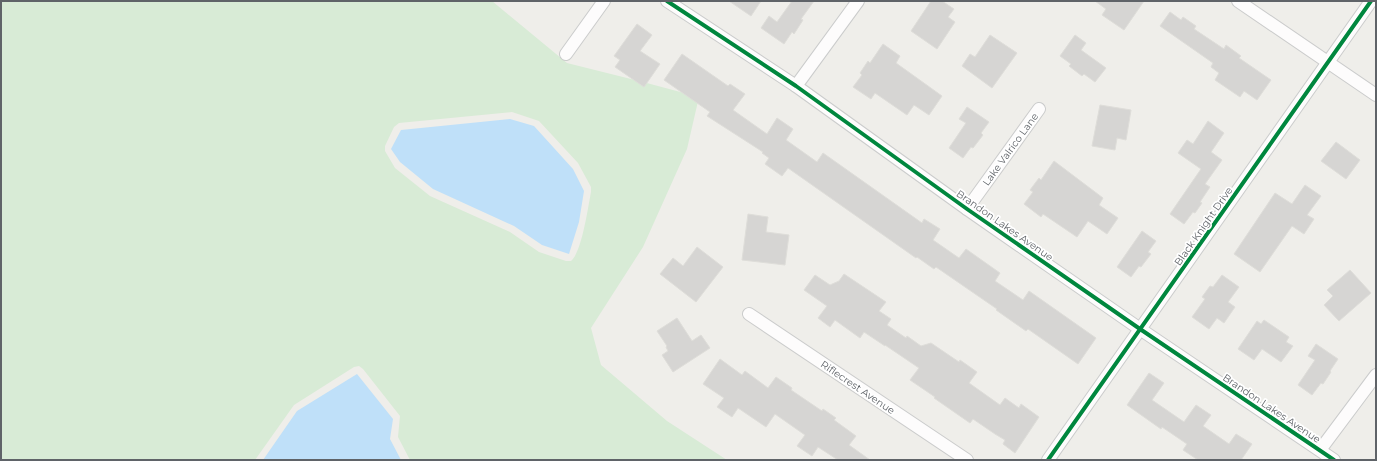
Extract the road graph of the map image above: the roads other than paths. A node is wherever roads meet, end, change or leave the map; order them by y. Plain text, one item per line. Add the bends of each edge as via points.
1 (604, 1) edge
2 (667, 1) edge
3 (858, 1) edge
4 (1238, 1) edge
5 (1371, 1) edge
6 (566, 54) dead end
7 (1328, 63) junction
8 (796, 86) junction
9 (1376, 96) edge
10 (1039, 109) dead end
11 (967, 209) junction
12 (749, 314) dead end
13 (1140, 329) junction
14 (1376, 375) edge
15 (1320, 450) junction
16 (967, 460) edge
17 (1048, 460) edge
18 (1334, 460) edge

1 - 6 street
2 - 8 street, Brandon Lakes Avenue
3 - 8 street
4 - 7 street
5 - 7 street, Black Knight Drive
7 - 9 street
7 - 13 street, Black Knight Drive
8 - 11 street, Brandon Lakes Avenue
10 - 11 street, Lake Valrico Lane
11 - 13 street, Brandon Lakes Avenue
12 - 16 street, Riflecrest Avenue
13 - 15 street, Brandon Lakes Avenue
13 - 17 street, Black Knight Drive
14 - 15 street
15 - 18 street, Brandon Lakes Avenue

